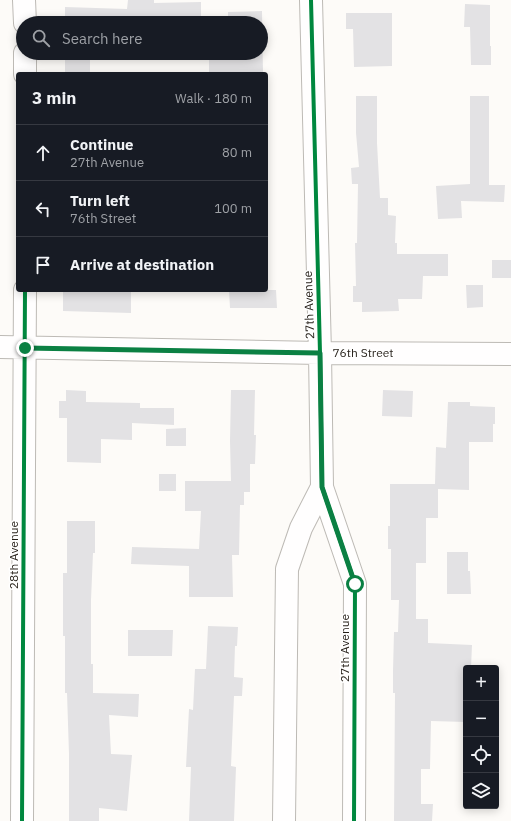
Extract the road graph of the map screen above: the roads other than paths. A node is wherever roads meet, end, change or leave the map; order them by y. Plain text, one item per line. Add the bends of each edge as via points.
1 (24, 0) edge
2 (310, 0) edge
3 (24, 16) edge
4 (25, 60) edge
5 (25, 72) edge
6 (25, 292) edge
7 (0, 347) edge
8 (25, 348) junction
9 (320, 353) junction
10 (511, 354) edge
11 (322, 487) junction
12 (22, 821) edge
13 (284, 821) edge
14 (354, 821) edge

1 - 3 street
2 - 9 street, 27th Avenue
4 - 5 street
6 - 8 street, 28th Avenue
7 - 8 street, 76th Street
8 - 9 street, 76th Street
8 - 12 street, 28th Avenue
9 - 10 street, 76th Street
9 - 11 street, 27th Avenue
11 - 13 street, 27th Avenue via 302,528 287,569
11 - 14 street, 27th Avenue via 355,584

